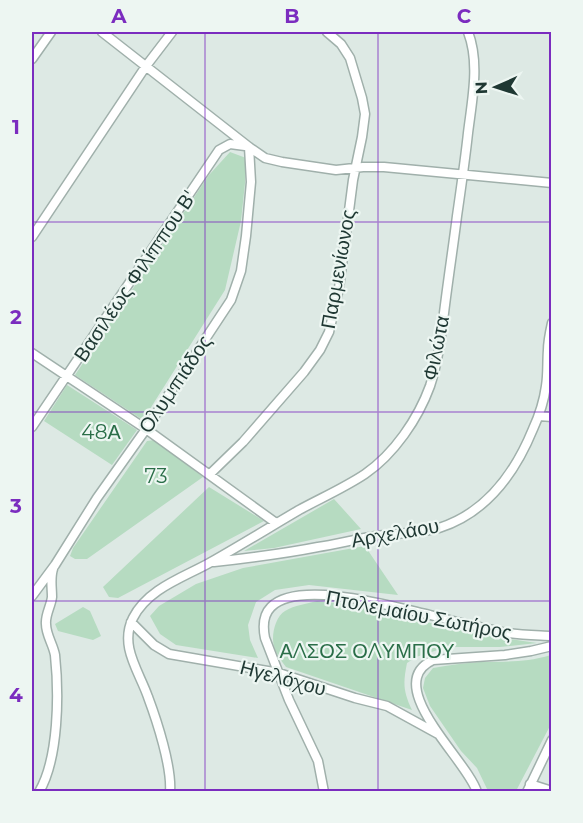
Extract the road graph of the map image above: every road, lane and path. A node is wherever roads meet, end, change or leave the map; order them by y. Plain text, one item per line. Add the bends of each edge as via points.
1 (51, 32) edge
2 (102, 32) edge
3 (172, 32) edge
4 (327, 32) edge
5 (468, 32) edge
6 (32, 59) edge
7 (146, 66) junction
8 (249, 147) junction
9 (355, 168) junction
10 (463, 175) junction
11 (552, 183) edge
12 (32, 237) edge
13 (552, 323) edge
14 (32, 352) edge
15 (67, 377) junction
16 (539, 416) junction
17 (552, 417) edge
18 (32, 427) edge
19 (146, 429) junction
20 (210, 474) junction
21 (276, 524) junction
22 (211, 563) junction
23 (55, 565) junction
24 (32, 596) edge
25 (131, 622) junction
26 (552, 636) edge
27 (552, 646) edge
28 (279, 673) junction
29 (438, 734) junction
30 (552, 740) edge
31 (529, 788) edge
32 (552, 791) edge
33 (39, 792) edge
34 (170, 792) edge
35 (324, 792) edge
36 (477, 792) edge

1 - 6 street
2 - 7 street
3 - 7 street
4 - 9 street, Παρμενίωνος via 350,58 364,108
5 - 10 street, Φιλώτα via 474,61 473,94
7 - 8 street
7 - 12 street
8 - 9 street via 265,158 282,162 336,170
8 - 15 street, Βασιλέως Φιλίππου Β' via 230,144 219,150
8 - 19 street, Ολυμπιάδος via 251,182 244,251 234,292
9 - 10 street
9 - 20 street, Παρμενίωνος via 339,288 326,340 262,421
10 - 11 street
10 - 21 street, Φιλώτα via 438,356 430,387 416,416 395,446 363,475
13 - 16 street, Αρχελάου via 546,388
14 - 15 street
15 - 18 street, Βασιλέως Φιλίππου Β'
15 - 19 street
16 - 17 street
16 - 22 street, Αρχελάου via 517,463 496,492 448,524
19 - 20 street
19 - 23 street, Ολυμπιάδος
20 - 21 street
21 - 22 street, Φιλώτα
22 - 25 street, Φιλώτα via 154,594 140,606
23 - 24 street, Ολυμπιάδος
23 - 33 street via 46,622 55,656 55,736 49,770
25 - 28 street, Ηγελόχου via 169,654
25 - 34 street via 132,660 164,748
26 - 28 street, Πτολεμαίου Σωτήρος via 501,632 353,599 298,596 267,611 265,638
27 - 29 street via 506,655 440,658 423,666 417,674 416,688
28 - 29 street, Ηγελόχου via 387,706
28 - 35 street, Πτολεμαίου Σωτήρος via 318,761
29 - 36 street
30 - 31 street
31 - 32 street

